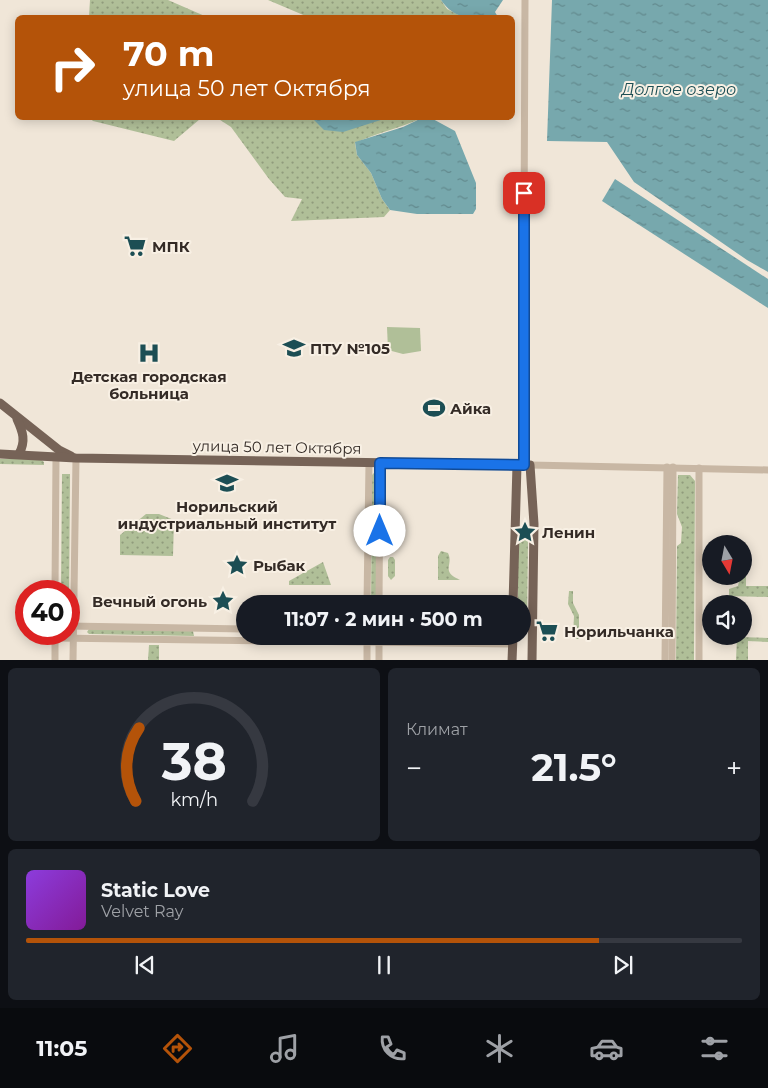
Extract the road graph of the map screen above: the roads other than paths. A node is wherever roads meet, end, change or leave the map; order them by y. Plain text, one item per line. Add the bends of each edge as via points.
1 (525, 0) edge
2 (0, 403) edge
3 (16, 417) junction
4 (0, 454) edge
5 (19, 454) junction
6 (56, 457) junction
7 (76, 458) junction
8 (369, 462) junction
9 (380, 463) junction
10 (523, 465) junction
11 (670, 467) junction
12 (699, 468) junction
13 (768, 470) edge
14 (669, 508) junction
15 (55, 580) edge
16 (72, 580) edge
17 (368, 595) edge
18 (379, 595) edge
19 (514, 595) edge
20 (80, 626) edge
21 (196, 628) junction
22 (236, 629) edge
23 (80, 638) edge
24 (236, 638) edge
25 (196, 640) junction
26 (55, 645) edge
27 (74, 645) edge
28 (367, 645) edge
29 (379, 645) edge
30 (513, 645) edge
31 (55, 660) edge
32 (73, 660) edge
33 (367, 660) edge
34 (379, 660) edge
35 (512, 660) edge
36 (532, 660) edge
37 (665, 660) edge
38 (672, 660) edge
39 (699, 660) edge

1 - 10 street
2 - 3 main road
3 - 5 main road via 24,438
3 - 7 main road via 59,450
4 - 5 main road, улица 50 лет Октября
5 - 6 main road, улица 50 лет Октября
6 - 7 main road, улица 50 лет Октября
6 - 15 street
7 - 8 main road, улица 50 лет Октября
7 - 16 street
8 - 9 main road, улица 50 лет Октября
8 - 17 street
9 - 10 main road, улица 50 лет Октября
9 - 18 street
10 - 11 street, улица 50 лет Октября
10 - 19 main road
10 - 36 main road via 534,524
11 - 12 street, улица 50 лет Октября
11 - 14 street
12 - 13 street, улица 50 лет Октября
12 - 39 street
14 - 37 street
14 - 38 street
20 - 21 street
21 - 22 street
21 - 25 street
23 - 25 street
24 - 25 street
26 - 31 street
27 - 32 street
28 - 33 street
29 - 34 street
30 - 35 main road

